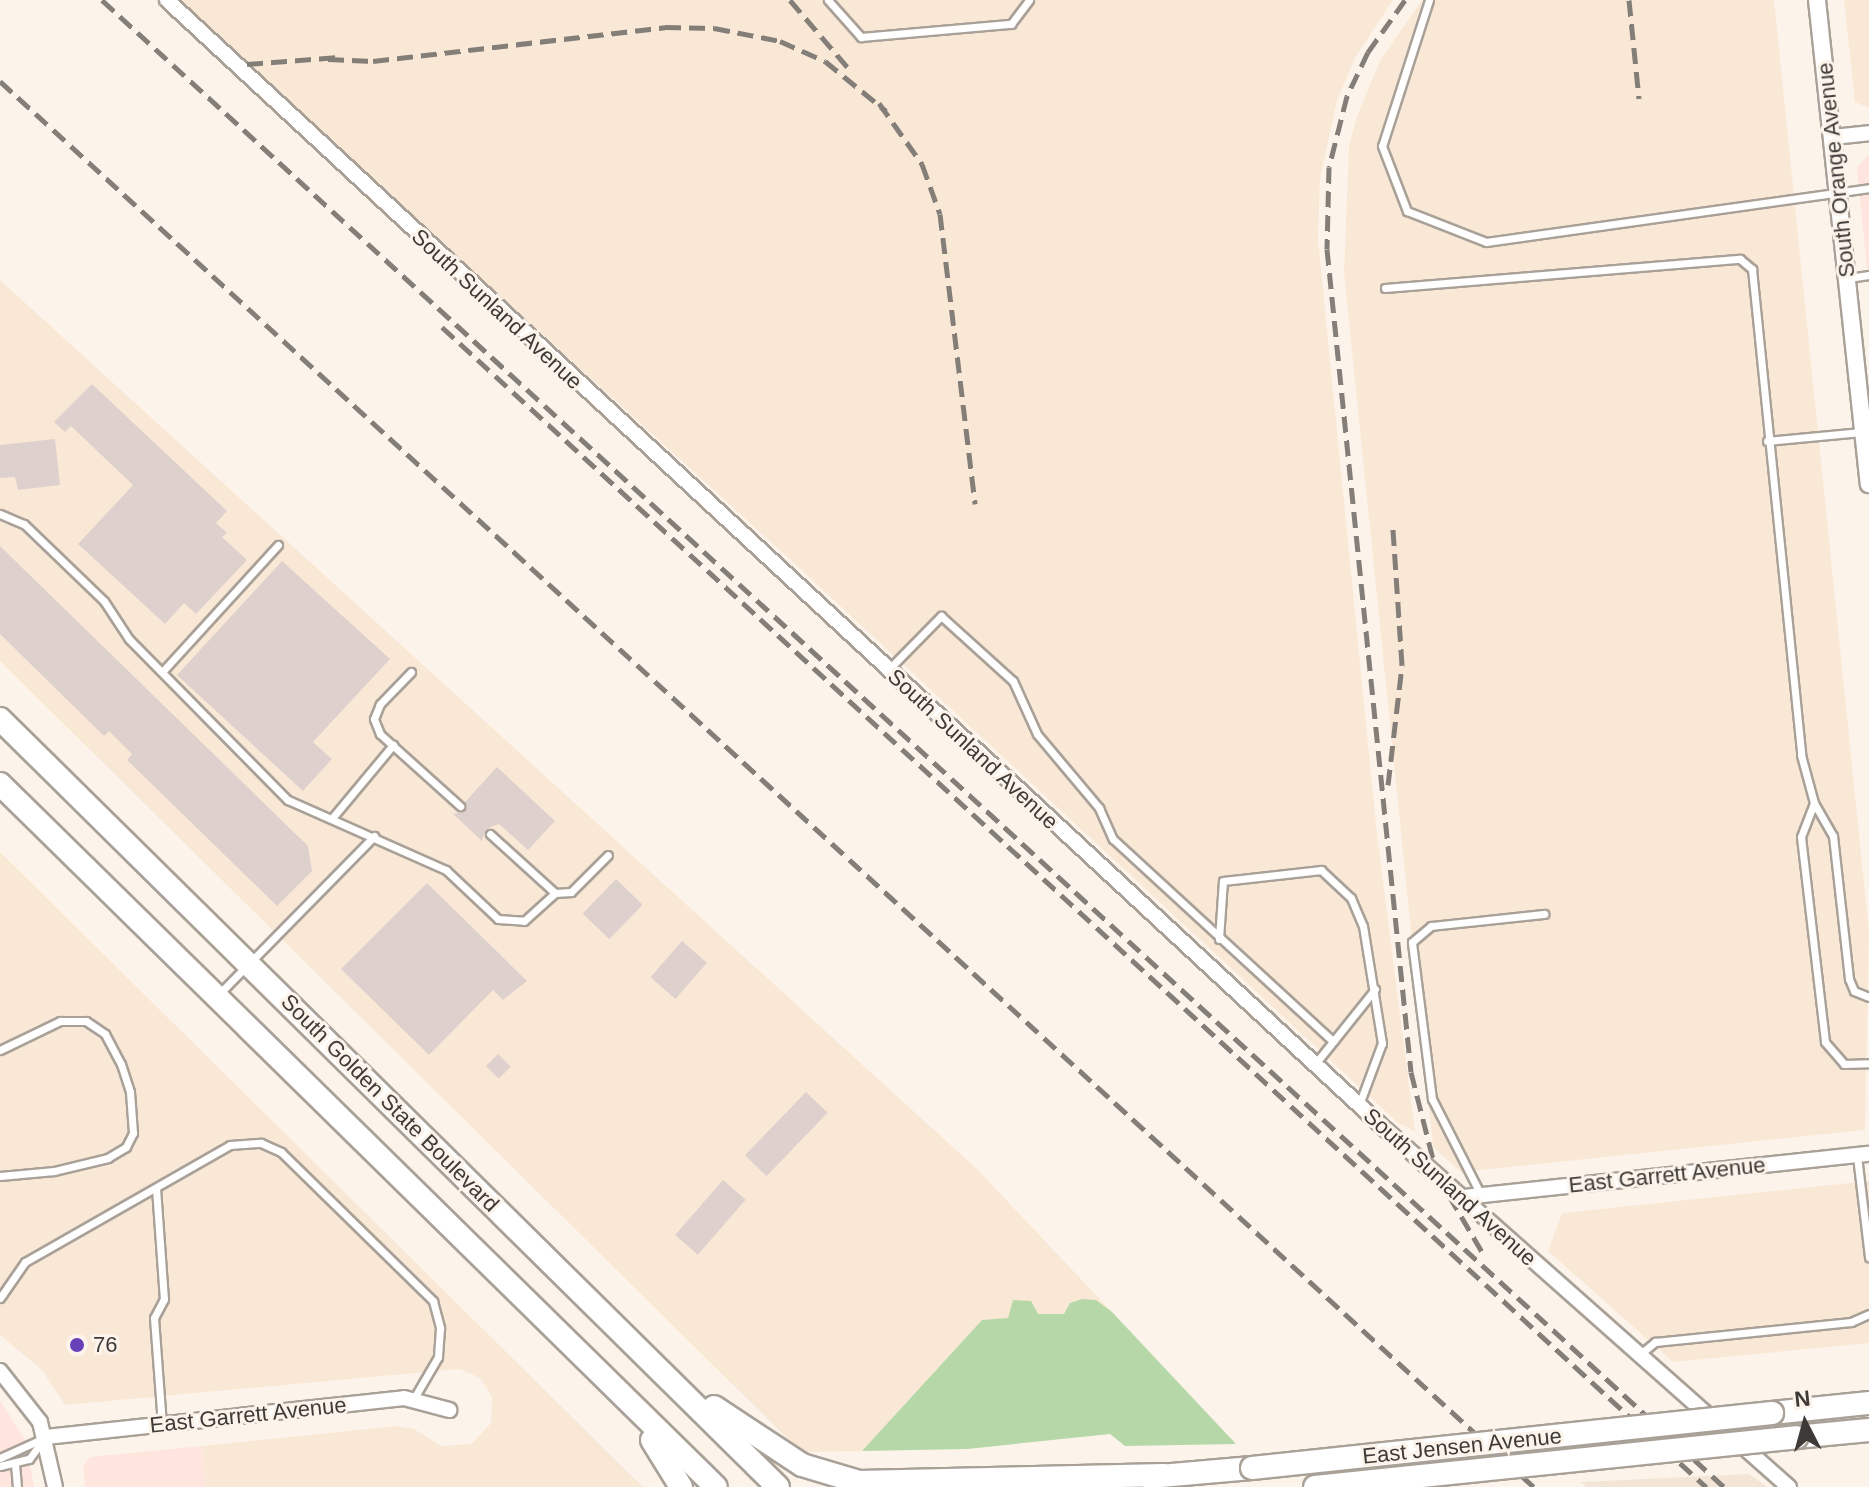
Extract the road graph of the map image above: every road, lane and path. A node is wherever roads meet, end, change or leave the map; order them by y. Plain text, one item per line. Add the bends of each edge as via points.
1 (167, 0) edge
2 (828, 0) edge
3 (1029, 0) edge
4 (1429, 0) edge
5 (1817, 0) edge
6 (1869, 133) edge
7 (1833, 137) junction
8 (1869, 188) edge
9 (1839, 195) junction
10 (1869, 275) edge
11 (1848, 278) junction
12 (1385, 288) dead end
13 (1862, 354) edge
14 (1865, 413) edge
15 (1863, 432) junction
16 (1767, 441) junction
17 (1869, 484) edge
18 (0, 514) edge
19 (278, 545) dead end
20 (888, 670) junction
21 (162, 672) junction
22 (411, 672) dead end
23 (0, 719) edge
24 (393, 745) junction
25 (0, 784) edge
26 (1814, 803) junction
27 (460, 806) dead end
28 (333, 817) junction
29 (490, 834) dead end
30 (374, 836) junction
31 (608, 855) dead end
32 (555, 893) junction
33 (1544, 914) dead end
34 (1219, 939) junction
35 (249, 964) junction
36 (1375, 989) junction
37 (217, 997) junction
38 (1869, 997) edge
39 (1333, 1041) junction
40 (0, 1050) edge
41 (1869, 1063) edge
42 (1315, 1064) junction
43 (1359, 1105) junction
44 (1863, 1154) edge
45 (0, 1176) edge
46 (156, 1188) junction
47 (1481, 1195) junction
48 (1464, 1197) junction
49 (1869, 1257) edge
50 (0, 1298) edge
51 (1869, 1314) edge
52 (646, 1355) junction
53 (1638, 1356) junction
54 (0, 1371) edge
55 (608, 1382) junction
56 (414, 1398) junction
57 (1869, 1403) edge
58 (449, 1410) dead end
59 (162, 1424) junction
60 (1869, 1430) edge
61 (46, 1437) junction
62 (0, 1458) edge
63 (15, 1464) junction
64 (0, 1466) edge
65 (1164, 1475) junction
66 (17, 1487) edge
67 (55, 1487) edge
68 (681, 1487) edge
69 (716, 1487) edge
70 (778, 1487) edge
71 (1056, 1487) edge
72 (1315, 1487) edge
73 (1789, 1487) edge

1 - 20 street, South Sunland Avenue
2 - 3 lane via 861,37 1011,24
4 - 9 lane via 1382,146 1407,211 1486,242
5 - 7 street, South Orange Avenue
6 - 7 street
7 - 9 street, South Orange Avenue
8 - 9 lane
9 - 11 street, South Orange Avenue
10 - 11 lane
11 - 13 street, South Orange Avenue
12 - 16 lane via 1740,259 1752,269
13 - 14 street, South Orange Avenue
14 - 15 street, South Orange Avenue
15 - 16 lane
15 - 17 street, South Orange Avenue
16 - 26 lane via 1801,755
18 - 21 lane via 24,524 92,590
19 - 21 lane
20 - 34 lane via 941,616 1013,681 1037,734 1099,808 1113,839
20 - 42 street, South Sunland Avenue
21 - 28 lane via 288,800
22 - 24 lane via 380,704 374,719 380,734
23 - 35 main road, South Golden State Boulevard
24 - 27 lane
24 - 28 lane
25 - 37 main road, South Golden State Boulevard
26 - 38 lane via 1833,836 1849,979 1854,991
26 - 41 lane via 1801,837 1825,1042 1844,1064
28 - 30 lane
29 - 32 lane
30 - 32 lane via 446,870 498,919 524,921
30 - 35 lane
31 - 32 lane via 571,892
33 - 47 lane via 1431,926 1412,942 1432,1099
34 - 36 lane via 1223,881 1321,870 1351,898 1363,926
34 - 39 lane
35 - 37 lane
35 - 52 main road, South Golden State Boulevard
36 - 39 lane
36 - 43 lane via 1382,1043
37 - 55 main road, South Golden State Boulevard
39 - 42 lane
40 - 45 lane via 60,1021 86,1021 105,1034 133,1114 126,1147 108,1158
42 - 43 street, South Sunland Avenue
43 - 48 street, South Sunland Avenue
44 - 47 street, East Garrett Avenue
44 - 49 lane
46 - 50 lane via 25,1262
46 - 56 lane via 230,1145 261,1143 281,1152 433,1301 440,1328 438,1357
46 - 59 lane via 164,1299 154,1318
47 - 48 street, East Garrett Avenue
48 - 53 street, South Sunland Avenue
51 - 53 lane via 1851,1322 1655,1342
52 - 65 main road via 752,1436 837,1478 894,1484
52 - 70 main road, South Golden State Boulevard
53 - 73 street, South Sunland Avenue
54 - 61 street via 30,1403
55 - 68 main road via 676,1471
55 - 69 main road, South Golden State Boulevard
56 - 58 street, East Garrett Avenue
56 - 59 street, East Garrett Avenue
57 - 65 main road, East Jensen Avenue, bridge
59 - 61 street, East Garrett Avenue
60 - 72 main road, East Jensen Avenue, bridge
61 - 62 lane
61 - 63 lane via 29,1459
61 - 67 street
63 - 64 lane
63 - 66 lane
65 - 71 main road, East Jensen Avenue

